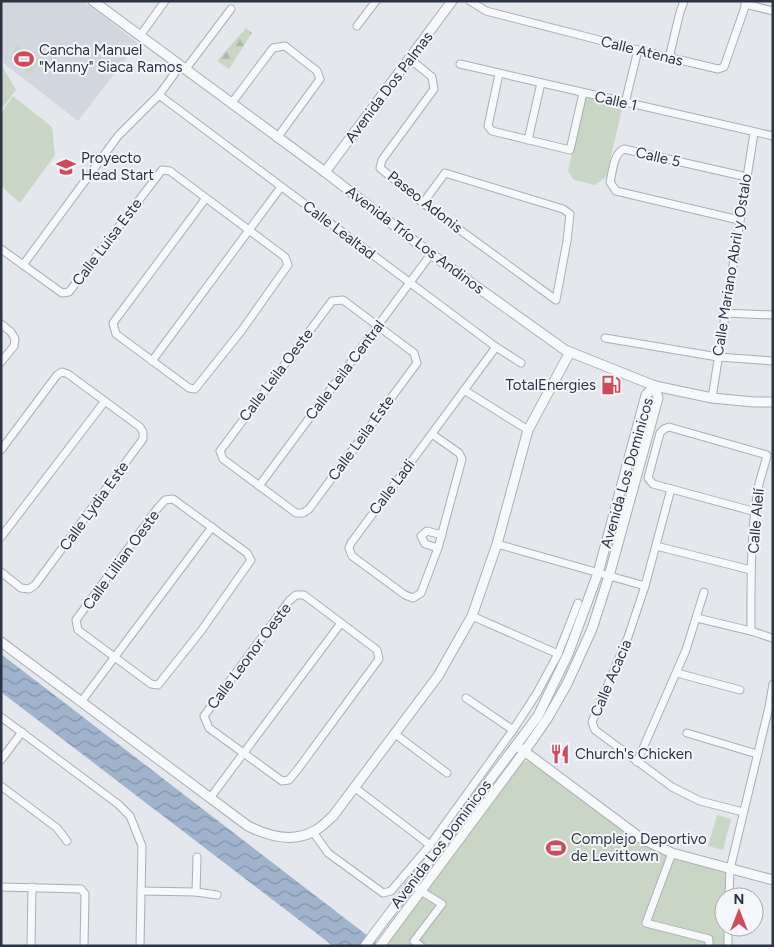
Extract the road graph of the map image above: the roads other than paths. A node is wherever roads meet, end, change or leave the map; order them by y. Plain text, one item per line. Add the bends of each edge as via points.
1 (93, 1) edge
2 (165, 1) edge
3 (376, 1) edge
4 (452, 1) edge
5 (470, 1) edge
6 (684, 1) edge
7 (746, 3) edge
8 (231, 9) dead end
9 (773, 11) edge
10 (357, 26) dead end
11 (140, 36) junction
12 (638, 50) junction
13 (669, 58) junction
14 (410, 59) junction
15 (460, 64) dead end
16 (183, 68) junction
17 (499, 74) junction
18 (541, 83) junction
19 (583, 93) junction
20 (158, 96) junction
21 (626, 103) junction
22 (231, 104) junction
23 (754, 133) junction
24 (773, 136) edge
25 (277, 138) junction
26 (528, 140) junction
27 (325, 172) junction
28 (746, 177) junction
29 (281, 187) junction
30 (206, 198) junction
31 (423, 202) junction
32 (739, 220) junction
33 (249, 230) junction
34 (1, 249) edge
35 (432, 254) junction
36 (23, 265) junction
37 (410, 283) junction
38 (724, 313) junction
39 (773, 315) edge
40 (1, 324) edge
41 (378, 326) junction
42 (605, 338) dead end
43 (496, 347) junction
44 (570, 352) junction
45 (718, 357) junction
46 (152, 361) junction
47 (773, 361) edge
48 (1, 362) edge
49 (521, 363) dead end
50 (655, 386) junction
51 (464, 390) junction
52 (712, 398) junction
53 (105, 401) junction
54 (773, 402) edge
55 (528, 430) junction
56 (432, 434) junction
57 (1, 450) edge
58 (259, 486) junction
59 (671, 489) junction
60 (756, 512) junction
61 (212, 527) junction
62 (442, 535) junction
63 (1, 537) edge
64 (498, 544) junction
65 (656, 546) junction
66 (438, 548) junction
67 (751, 570) junction
68 (1, 572) edge
69 (598, 573) junction
70 (609, 576) junction
71 (645, 586) junction
72 (704, 592) dead end
73 (578, 603) dead end
74 (472, 616) junction
75 (697, 618) junction
76 (341, 623) junction
77 (751, 631) junction
78 (772, 638) edge
79 (1, 642) edge
80 (558, 654) junction
81 (114, 657) junction
82 (677, 673) junction
83 (773, 684) edge
84 (740, 690) dead end
85 (466, 698) dead end
86 (81, 702) junction
87 (1, 716) edge
88 (770, 718) edge
89 (513, 730) junction
90 (22, 732) junction
91 (687, 733) dead end
92 (395, 734) junction
93 (516, 745) junction
94 (524, 752) junction
95 (243, 753) junction
96 (757, 754) junction
97 (1, 760) edge
98 (637, 762) junction
99 (447, 773) dead end
100 (1, 786) edge
101 (354, 787) junction
102 (210, 798) junction
103 (743, 812) junction
104 (313, 832) junction
105 (67, 841) dead end
106 (430, 845) junction
107 (672, 853) junction
108 (197, 857) dead end
109 (730, 869) junction
110 (773, 880) edge
111 (411, 885) junction
112 (1, 887) edge
113 (32, 887) junction
114 (729, 887) edge
115 (141, 891) junction
116 (421, 891) junction
117 (196, 892) junction
118 (217, 895) dead end
119 (31, 946) edge
120 (84, 946) edge
121 (140, 946) edge
122 (365, 946) edge
123 (380, 946) edge
124 (421, 946) edge
125 (709, 946) edge

1 - 11 street, Avenida Trío Los Andinos
2 - 11 street
3 - 10 street
4 - 14 street, Avenida Dos Palmas
5 - 12 street, Calle Atenas via 486,11
6 - 13 street
7 - 9 street, Calle Atenas
7 - 13 street, Calle Atenas via 724,67 718,69
8 - 16 street
11 - 16 street, Avenida Trío Los Andinos
12 - 13 street, Calle Atenas
12 - 21 street
14 - 27 street, Avenida Dos Palmas
14 - 31 street, Paseo Adonis via 432,77 434,89 382,160 380,168
15 - 17 street, Calle 1
16 - 20 street
16 - 22 street, Avenida Trío Los Andinos
17 - 18 street, Calle 1
17 - 26 street via 488,126 492,131
18 - 19 street, Calle 1
18 - 26 street
19 - 21 street, Calle 1
19 - 26 street via 570,150
20 - 29 street, Calle Lealtad
20 - 36 street via 118,136
21 - 23 street, Calle 1
22 - 25 street, Avenida Trío Los Andinos
22 - 25 street via 273,48 285,46 317,71 320,79
23 - 24 street, Calle 1
23 - 28 street, Calle Mariano Abril y Ostalo
25 - 27 street, Avenida Trío Los Andinos
27 - 35 street, Avenida Trío Los Andinos
28 - 32 street, Calle Mariano Abril y Ostalo
28 - 32 street, Calle 5 via 624,149 616,156 610,182 616,191
29 - 33 street
29 - 37 street, Calle Lealtad
30 - 33 street
30 - 36 street, Calle Luisa Este via 170,172 162,170 69,292 62,293
30 - 46 street via 113,323 116,334
31 - 31 street, Paseo Adonis via 445,173 563,209 570,214 556,300
32 - 38 street, Calle Mariano Abril y Ostalo
33 - 46 street
33 - 46 street via 285,257 288,266 242,330 196,389 189,388
34 - 36 street, Calle Luisa Este
35 - 37 street, Calle Leila Central
35 - 44 street, Avenida Trío Los Andinos
37 - 41 street, Calle Leila Central
37 - 43 street, Calle Lealtad
38 - 39 street
38 - 45 street, Calle Mariano Abril y Ostalo
40 - 48 street via 12,332 15,339 14,346
41 - 58 street, Calle Leila Central
41 - 58 street, Calle Leila Oeste via 343,300 332,300 262,393 220,451 223,459
41 - 58 street, Calle Leila Este via 414,353 416,363 309,509 303,514 296,513
42 - 45 street
43 - 49 street, Calle Lealtad
43 - 51 street, Calle Ladi
44 - 50 street, Avenida Trío Los Andinos
44 - 55 street
45 - 47 street
45 - 52 street, Calle Mariano Abril y Ostalo
50 - 52 street, Avenida Trío Los Andinos
50 - 69 street, Avenida Los Dominicos via 646,395
50 - 70 street, Avenida Los Dominicos via 658,398
51 - 55 street
51 - 56 street, Calle Ladi
52 - 54 street, Avenida Trío Los Andinos
53 - 57 street via 62,372
53 - 63 street
53 - 68 street, Calle Lydia Este via 140,427 143,439 35,585 29,589 21,588
55 - 64 street
56 - 62 street via 459,453 462,459
56 - 66 street, Calle Ladi via 349,548 352,556 413,598 421,593
59 - 60 street
59 - 60 street, Calle Alelí via 653,484 648,478 660,433 669,427 768,455 759,484
59 - 65 street, Calle Acacia
60 - 67 street, Calle Alelí
61 - 81 street
61 - 81 street via 248,553 250,560 201,631 158,685 151,684
61 - 81 street, Calle Lillian Oeste via 172,499 165,500 157,509 76,620 78,630
62 - 66 street
62 - 66 street via 427,532 421,536 425,544
64 - 69 street
64 - 74 street
65 - 67 street
65 - 71 street, Calle Acacia
67 - 77 street, Calle Alelí
69 - 70 street
69 - 93 street, Avenida Los Dominicos via 568,654 538,716
70 - 71 street
70 - 94 street, Avenida Los Dominicos via 592,629 567,684
71 - 98 street, Calle Acacia via 628,637 592,722 595,730
72 - 75 street
73 - 80 street
74 - 80 street
74 - 92 street via 438,676
75 - 77 street
75 - 82 street
76 - 95 street
76 - 95 street via 377,650 379,659 298,769 289,780 282,781
76 - 95 street, Calle Leonor Oeste via 304,596 296,595 289,601 204,716 209,728
77 - 78 street
79 - 86 street
80 - 89 street
81 - 86 street
82 - 84 street
82 - 98 street
83 - 88 street
85 - 89 street
86 - 102 street
87 - 90 street
88 - 96 street
89 - 106 street
90 - 97 street
90 - 115 street via 130,816 142,846
91 - 96 street
92 - 99 street
92 - 101 street
93 - 94 street
93 - 111 street, Avenida Los Dominicos
94 - 107 street via 642,839
94 - 116 street, Avenida Los Dominicos
95 - 102 street
96 - 103 street
98 - 103 street, Calle Acacia via 679,791 700,801
100 - 105 street via 57,828
101 - 104 street via 333,816
101 - 106 street
102 - 104 street via 265,835 291,838
103 - 109 street
104 - 106 street via 328,853 383,893 391,890
107 - 109 street
107 - 125 street via 646,923 709,939
108 - 117 street
109 - 110 street
109 - 114 street
111 - 116 street
111 - 122 street, Avenida Los Dominicos
112 - 113 street
113 - 119 street
113 - 120 street via 81,888 85,894
115 - 117 street
115 - 121 street
116 - 123 street, Avenida Los Dominicos
116 - 124 street via 442,904 414,941
117 - 118 street

